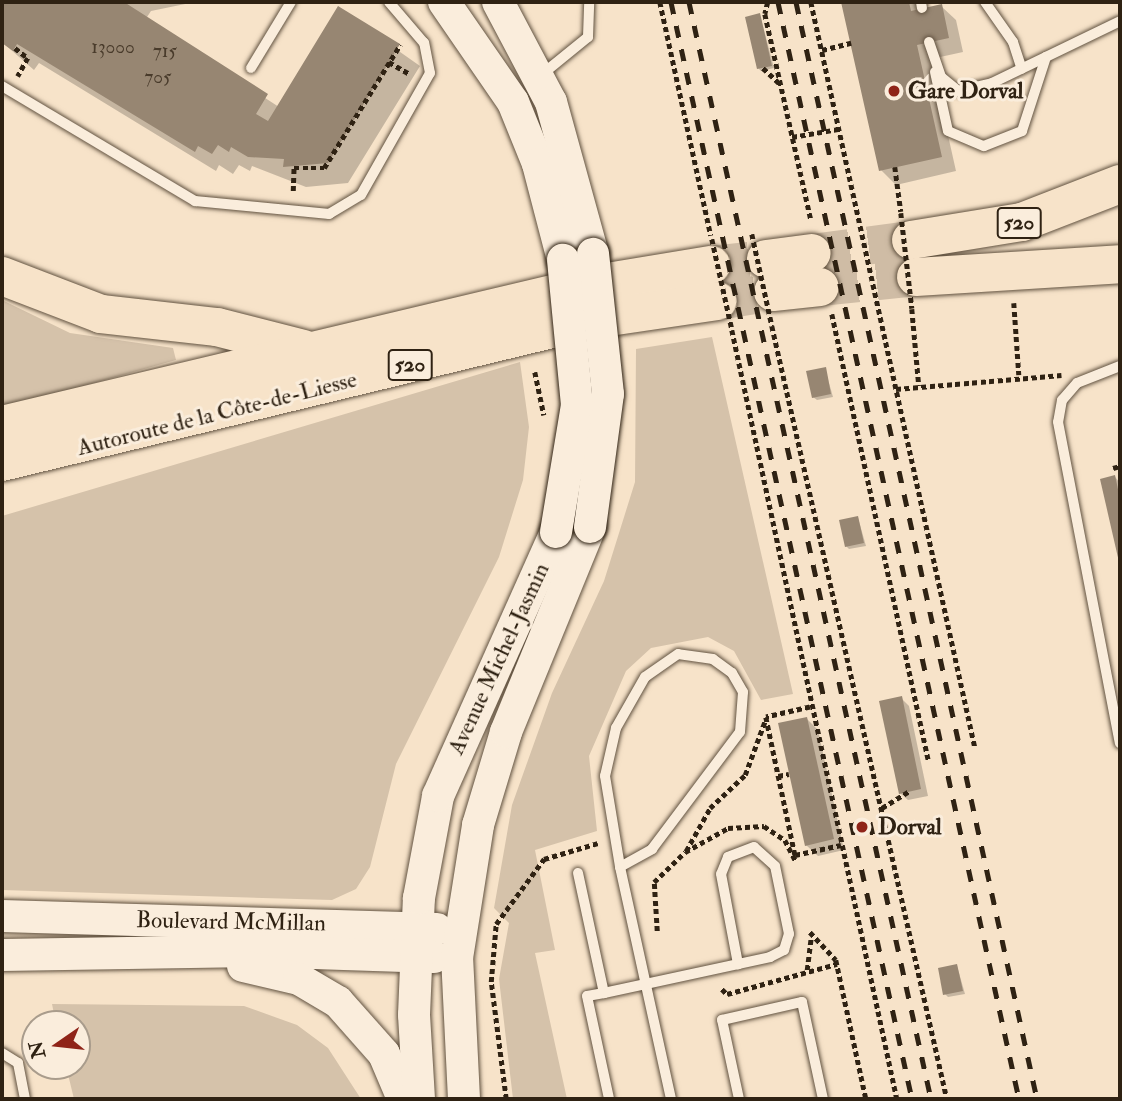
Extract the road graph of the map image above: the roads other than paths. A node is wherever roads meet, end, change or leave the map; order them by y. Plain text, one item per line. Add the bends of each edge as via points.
1 (290, 2) edge
2 (390, 2) edge
3 (444, 2) edge
4 (498, 2) edge
5 (589, 2) edge
6 (985, 2) edge
7 (1120, 21) edge
8 (929, 42) dead end
9 (1046, 57) junction
10 (934, 64) junction
11 (251, 68) dead end
12 (1022, 69) junction
13 (540, 76) junction
14 (2, 86) edge
15 (1120, 184) edge
16 (1120, 264) edge
17 (819, 270) tunnel mouth
18 (2, 276) edge
19 (766, 278) tunnel mouth
20 (305, 350) junction
21 (1120, 366) edge
22 (2, 425) edge
23 (51, 454) junction
24 (2, 462) edge
25 (2, 476) edge
26 (1120, 743) edge
27 (620, 867) junction
28 (578, 873) dead end
29 (2, 916) edge
30 (416, 941) junction
31 (458, 945) junction
32 (2, 955) edge
33 (137, 956) junction
34 (738, 964) junction
35 (646, 984) junction
36 (604, 993) junction
37 (2, 1053) edge
38 (25, 1099) edge
39 (403, 1099) edge
40 (419, 1099) edge
41 (464, 1099) edge
42 (609, 1099) edge
43 (671, 1099) edge
44 (739, 1099) edge
45 (823, 1099) edge

1 - 11 lane
2 - 14 lane via 424,43 430,73 361,195 329,214 195,201
3 - 30 main road, Avenue Michel-Jasmin, bridge via 513,102 538,164 563,260 577,405 556,532 538,583 449,766 425,856
4 - 13 main road, Avenue Michel-Jasmin
5 - 13 lane via 588,37
6 - 12 lane via 1001,20
7 - 9 lane
8 - 10 lane
9 - 10 lane via 1022,131 984,146 948,131
9 - 12 lane
10 - 12 lane via 958,91
13 - 31 main road, Avenue Michel-Jasmin, bridge via 565,137 593,254 608,394 590,527 495,762
15 - 16 highway, 520 via 910,260
17 - 19 highway
18 - 20 highway via 101,314 217,327
20 - 22 highway, Autoroute de la Côte-de-Liesse / 520
20 - 23 highway, Autoroute de la Côte-de-Liesse / 520 via 590,285 718,283 589,320
21 - 26 lane via 1077,383 1062,400 1058,422
23 - 24 highway, Autoroute de la Côte-de-Liesse / 520
23 - 25 highway
27 - 27 lane via 652,849 740,732 743,692 732,673 713,659 689,653 667,658 645,677 624,708 606,776
27 - 35 lane
28 - 36 lane
29 - 30 main road, Boulevard McMillan
30 - 31 main road, Boulevard McMillan
30 - 33 main road, Boulevard McMillan
30 - 40 main road, Avenue Michel-Jasmin
31 - 41 main road, Avenue Michel-Jasmin
32 - 33 main road, Boulevard McMillan
33 - 39 main road via 275,971 320,989 372,1037
34 - 34 lane via 778,955 788,942 775,866 754,847 728,856 721,874
34 - 35 lane
35 - 36 lane
35 - 43 lane
36 - 42 lane via 587,996
37 - 38 lane via 18,1063
44 - 45 lane via 722,1020 802,1002

